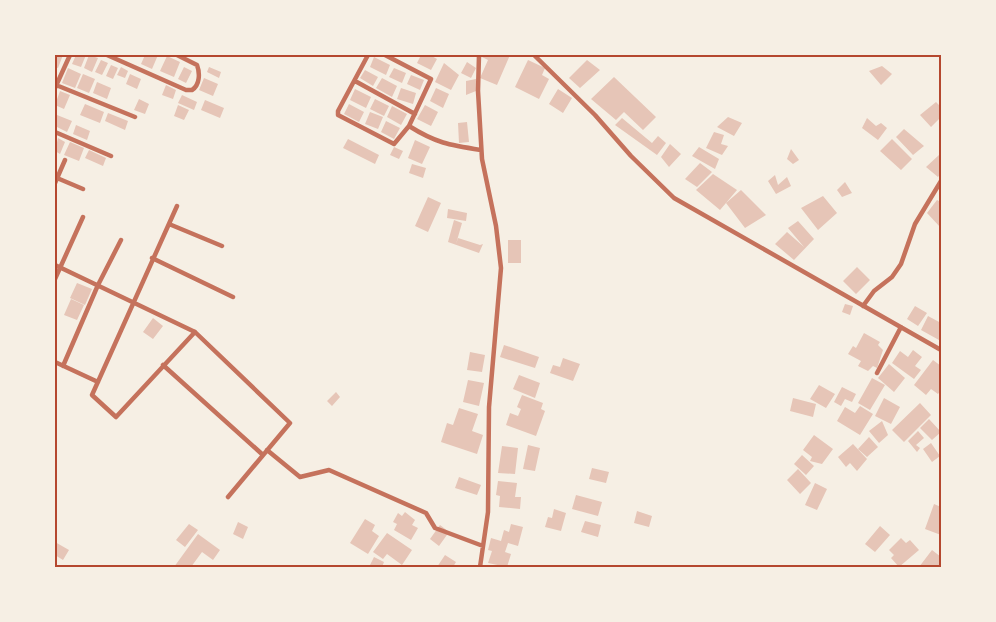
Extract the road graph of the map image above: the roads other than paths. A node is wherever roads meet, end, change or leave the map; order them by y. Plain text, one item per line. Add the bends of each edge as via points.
1 (70, 55) edge
2 (107, 55) edge
3 (177, 55) edge
4 (368, 55) edge
5 (385, 55) edge
6 (479, 55) edge
7 (534, 55) edge
8 (115, 57) edge
9 (355, 81) junction
10 (56, 86) edge
11 (415, 114) junction
12 (135, 117) dead end
13 (409, 126) junction
14 (55, 132) edge
15 (481, 150) junction
16 (111, 156) dead end
17 (65, 160) dead end
18 (56, 181) edge
19 (941, 181) edge
20 (83, 189) dead end
21 (177, 206) dead end
22 (83, 217) dead end
23 (169, 224) junction
24 (121, 240) dead end
25 (222, 246) dead end
26 (152, 258) junction
27 (55, 265) edge
28 (60, 267) junction
29 (55, 279) edge
30 (98, 285) junction
31 (233, 297) dead end
32 (134, 301) junction
33 (863, 306) junction
34 (901, 327) junction
35 (194, 332) junction
36 (941, 350) edge
37 (55, 362) edge
38 (163, 365) junction
39 (63, 366) junction
40 (877, 373) dead end
41 (98, 382) junction
42 (268, 450) junction
43 (263, 455) junction
44 (228, 497) dead end
45 (483, 546) junction
46 (480, 567) edge

1 - 10 street
2 - 8 street
3 - 8 street via 197,65 197,84 192,90
4 - 9 street
5 - 11 street via 430,76 431,82
6 - 15 street
7 - 33 street via 674,198
9 - 11 street
9 - 13 street via 338,111 339,116 394,144
10 - 12 street
11 - 13 street
13 - 15 street via 431,140
14 - 16 street
15 - 45 street via 501,268 489,407 488,512
17 - 18 street
18 - 20 street
19 - 33 street via 914,224 901,264
21 - 23 street
22 - 28 street
23 - 25 street
23 - 26 street
24 - 30 street
26 - 31 street
26 - 32 street
27 - 28 street
28 - 29 street
28 - 30 street
30 - 32 street
30 - 39 street
32 - 35 street
32 - 41 street
33 - 34 street
34 - 36 street
34 - 40 street
35 - 38 street
35 - 42 street via 290,423
37 - 39 street
38 - 41 street via 116,417 92,395
38 - 43 street
39 - 41 street
42 - 43 street
42 - 45 street via 300,477 329,470 426,513 435,528
43 - 44 street
45 - 46 street

